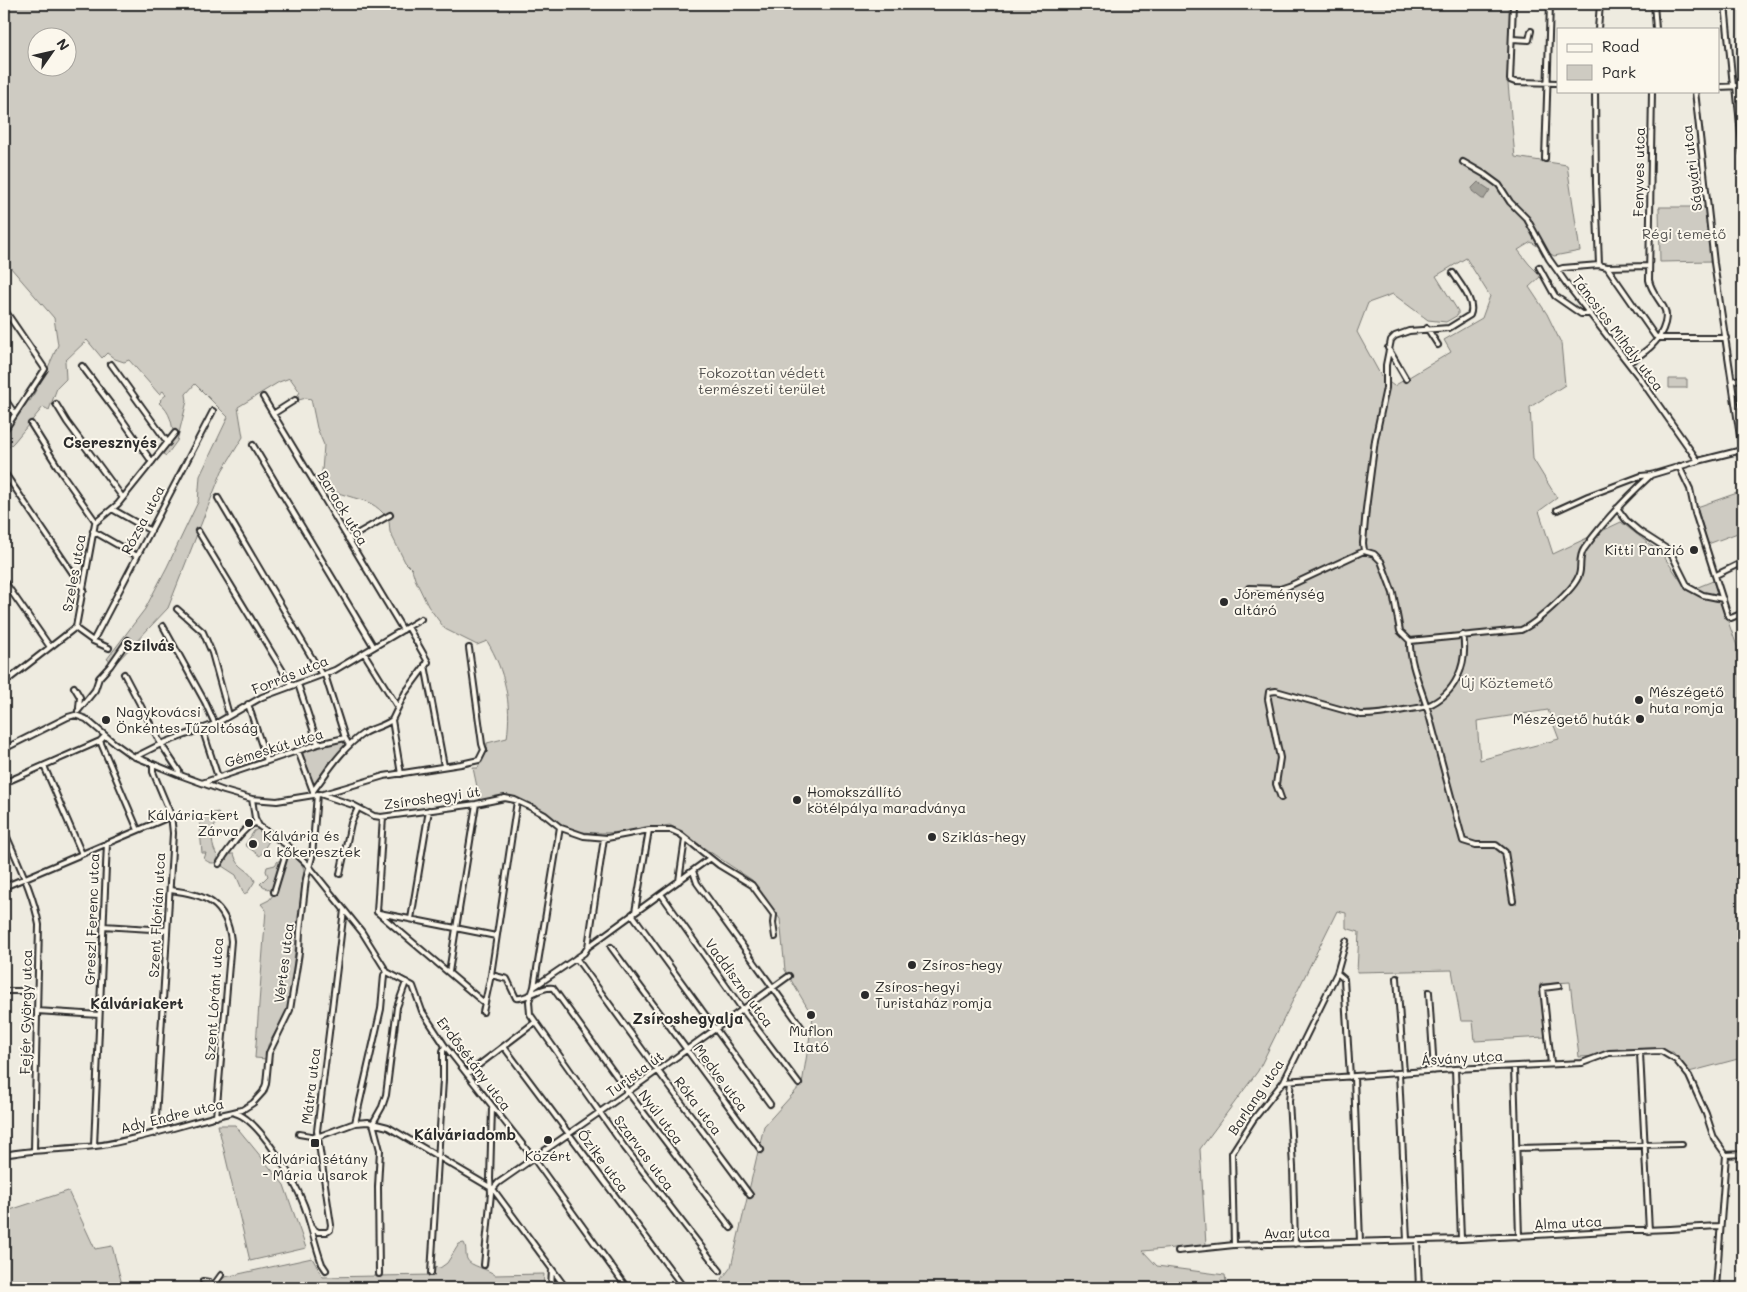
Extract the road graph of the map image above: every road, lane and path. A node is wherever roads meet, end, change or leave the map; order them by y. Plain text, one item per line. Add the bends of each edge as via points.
1 (1513, 4) edge
2 (1550, 4) edge
3 (1600, 4) edge
4 (1654, 4) edge
5 (1725, 4) edge
6 (1598, 28) edge
7 (1656, 28) edge
8 (1531, 31) dead end
9 (1512, 39) junction
10 (1548, 82) junction
11 (1557, 82) edge
12 (1734, 86) junction
13 (1743, 86) edge
14 (1720, 87) edge
15 (1595, 92) edge
16 (1652, 92) edge
17 (1695, 92) edge
18 (1743, 152) edge
19 (1545, 159) dead end
20 (1463, 162) dead end
21 (1599, 265) junction
22 (1649, 266) junction
23 (1539, 267) dead end
24 (1607, 267) junction
25 (1556, 270) junction
26 (1453, 273) dead end
27 (4, 309) edge
28 (1588, 314) junction
29 (1427, 328) junction
30 (1660, 338) junction
31 (1726, 338) junction
32 (1438, 345) dead end
33 (1388, 348) junction
34 (1628, 363) junction
35 (111, 364) dead end
36 (82, 366) dead end
37 (1743, 378) edge
38 (1406, 379) dead end
39 (1732, 381) junction
40 (263, 397) dead end
41 (4, 398) edge
42 (296, 400) dead end
43 (56, 404) dead end
44 (213, 411) dead end
45 (15, 414) junction
46 (273, 414) junction
47 (31, 424) dead end
48 (4, 431) edge
49 (175, 433) dead end
50 (168, 443) junction
51 (253, 445) dead end
52 (1743, 450) edge
53 (1698, 461) junction
54 (152, 462) junction
55 (1679, 466) junction
56 (4, 472) edge
57 (1652, 475) junction
58 (123, 498) junction
59 (218, 498) dead end
60 (1618, 508) junction
61 (112, 509) junction
62 (1557, 510) dead end
63 (390, 515) dead end
64 (96, 522) junction
65 (151, 530) junction
66 (93, 531) junction
67 (198, 532) dead end
68 (348, 539) junction
69 (1364, 550) junction
70 (137, 556) junction
71 (1743, 562) edge
72 (1716, 574) junction
73 (4, 581) edge
74 (1249, 588) dead end
75 (84, 590) junction
76 (1723, 599) junction
77 (177, 609) dead end
78 (1743, 613) edge
79 (421, 619) dead end
80 (163, 626) dead end
81 (408, 627) junction
82 (75, 628) junction
83 (403, 630) junction
84 (1462, 635) junction
85 (128, 640) dead end
86 (1410, 640) junction
87 (93, 641) junction
88 (50, 647) junction
89 (374, 647) junction
90 (109, 648) dead end
91 (469, 648) dead end
92 (364, 653) junction
93 (427, 664) junction
94 (124, 674) dead end
95 (323, 675) junction
96 (4, 683) edge
97 (298, 684) junction
98 (292, 686) junction
99 (74, 687) dead end
100 (248, 704) junction
101 (397, 706) junction
102 (1426, 706) junction
103 (78, 711) junction
104 (74, 715) junction
105 (230, 715) junction
106 (392, 720) junction
107 (215, 724) junction
108 (202, 728) junction
109 (105, 736) junction
110 (345, 738) junction
111 (100, 741) junction
112 (161, 744) junction
113 (318, 744) junction
114 (348, 745) junction
115 (4, 749) edge
116 (298, 751) junction
117 (135, 757) junction
118 (267, 761) junction
119 (153, 764) junction
120 (44, 766) junction
121 (444, 766) junction
122 (400, 774) junction
123 (180, 775) junction
124 (218, 777) junction
125 (4, 783) edge
126 (202, 783) junction
127 (316, 794) junction
128 (1281, 798) dead end
129 (252, 799) junction
130 (517, 801) junction
131 (476, 804) junction
132 (358, 808) junction
133 (429, 810) junction
134 (383, 817) junction
135 (172, 818) junction
136 (257, 822) junction
137 (560, 827) junction
138 (4, 830) edge
139 (138, 830) junction
140 (649, 830) junction
141 (604, 838) junction
142 (685, 839) junction
143 (107, 844) junction
144 (288, 846) junction
145 (82, 854) junction
146 (710, 858) junction
147 (219, 864) dead end
148 (308, 866) junction
149 (693, 871) junction
150 (340, 874) dead end
151 (24, 878) junction
152 (679, 881) junction
153 (4, 887) edge
154 (170, 890) junction
155 (274, 892) dead end
156 (661, 894) junction
157 (1513, 901) dead end
158 (344, 910) junction
159 (377, 912) junction
160 (634, 913) junction
161 (411, 919) junction
162 (103, 926) junction
163 (457, 928) junction
164 (167, 930) junction
165 (496, 936) junction
166 (775, 937) dead end
167 (1346, 941) dead end
168 (588, 947) junction
169 (611, 947) dead end
170 (576, 958) junction
171 (387, 972) junction
172 (449, 972) junction
173 (1337, 973) junction
174 (491, 975) junction
175 (789, 976) dead end
176 (1397, 978) dead end
177 (406, 982) junction
178 (1559, 986) dead end
179 (534, 987) junction
180 (773, 988) junction
181 (4, 991) edge
182 (38, 991) junction
183 (1429, 992) dead end
184 (532, 993) junction
185 (485, 1001) junction
186 (743, 1010) junction
187 (37, 1011) junction
188 (483, 1012) dead end
189 (99, 1015) junction
190 (534, 1023) junction
191 (715, 1030) junction
192 (805, 1032) dead end
193 (445, 1046) junction
194 (504, 1047) junction
195 (686, 1050) junction
196 (1640, 1053) junction
197 (1550, 1064) junction
198 (1514, 1067) junction
199 (1455, 1070) junction
200 (1434, 1071) junction
201 (658, 1072) junction
202 (1402, 1073) junction
203 (467, 1074) junction
204 (1352, 1077) junction
205 (1291, 1080) junction
206 (1284, 1081) junction
207 (799, 1084) dead end
208 (628, 1092) junction
209 (770, 1104) dead end
210 (492, 1107) junction
211 (232, 1112) junction
212 (600, 1112) junction
213 (216, 1117) junction
214 (356, 1123) junction
215 (373, 1123) junction
216 (155, 1134) junction
217 (299, 1134) dead end
218 (569, 1134) junction
219 (317, 1137) junction
220 (1645, 1144) junction
221 (1682, 1144) dead end
222 (94, 1146) junction
223 (1516, 1148) junction
224 (34, 1150) junction
225 (761, 1150) dead end
226 (1743, 1154) edge
227 (4, 1156) edge
228 (1726, 1156) junction
229 (438, 1158) junction
230 (534, 1159) junction
231 (491, 1189) junction
232 (750, 1195) dead end
233 (1720, 1226) junction
234 (312, 1228) junction
235 (730, 1228) dead end
236 (1649, 1231) junction
237 (1519, 1237) junction
238 (1461, 1239) junction
239 (1406, 1240) junction
240 (1417, 1240) junction
241 (1360, 1242) junction
242 (1295, 1244) junction
243 (1234, 1246) junction
244 (1178, 1251) dead end
245 (484, 1265) dead end
246 (326, 1270) dead end
247 (552, 1270) junction
248 (720, 1271) dead end
249 (431, 1273) dead end
250 (379, 1274) dead end
251 (221, 1275) dead end
252 (203, 1281) dead end
253 (215, 1288) edge
254 (551, 1288) edge
255 (566, 1288) edge
256 (627, 1288) edge
257 (684, 1288) edge
258 (1419, 1288) edge
259 (1716, 1288) edge

1 - 9 street
2 - 10 street
3 - 6 street
4 - 7 street
5 - 12 street
8 - 9 street via 1529,40
9 - 10 street via 1510,80
10 - 11 street
10 - 19 street
12 - 13 street
12 - 14 street
12 - 18 street
15 - 21 street
16 - 22 street, Fenyves utca
17 - 31 street, Ságvári utca via 1713,257
20 - 25 street via 1499,185 1530,224
21 - 24 street, Táncsics Mihály utca
21 - 25 street, Táncsics Mihály utca
22 - 24 street, Táncsics Mihály utca
22 - 30 street, Fenyves utca via 1651,287 1666,311
23 - 28 street via 1556,296 1581,314
24 - 30 street via 1655,336
25 - 28 street, Táncsics Mihály utca
26 - 29 street via 1472,304 1471,313 1449,328
27 - 45 street via 45,369
28 - 34 street, Táncsics Mihály utca
29 - 32 street
29 - 33 street via 1395,336
30 - 31 street
30 - 34 street
31 - 39 street, Ságvári utca
33 - 38 street
33 - 69 street via 1386,388 1366,508
34 - 53 street, Táncsics Mihály utca
35 - 50 street
36 - 54 street
37 - 39 street
39 - 52 street, Ságvári utca
40 - 46 street, Barack utca
41 - 45 street
42 - 46 street
43 - 58 street
44 - 65 street, Rózsa utca
45 - 48 street
46 - 68 street, Barack utca
47 - 64 street
49 - 50 street, Szeles utca
50 - 54 street, Szeles utca
51 - 89 street
52 - 53 street
53 - 55 street
54 - 58 street, Szeles utca
55 - 57 street
55 - 72 street via 1690,489
56 - 75 street
57 - 60 street
57 - 62 street via 1641,476
58 - 61 street, Szeles utca
59 - 95 street
60 - 76 street via 1632,526 1667,548 1688,588
60 - 84 street via 1584,550 1580,558 1580,574 1573,587 1532,625 1514,631
61 - 64 street, Szeles utca
61 - 65 street
63 - 68 street
64 - 66 street, Szeles utca
65 - 70 street, Rózsa utca
66 - 70 street
66 - 75 street, Szeles utca
67 - 98 street
68 - 83 street, Barack utca
69 - 74 street via 1289,586
69 - 86 street via 1381,560 1393,593 1399,628
70 - 87 street, Rózsa utca
71 - 72 street
72 - 76 street
73 - 88 street
75 - 82 street, Szeles utca
76 - 78 street via 1728,616 1731,618
77 - 105 street via 202,632 212,653
79 - 81 street, Forrás utca
80 - 107 street
81 - 83 street, Forrás utca
81 - 93 street
82 - 87 street
82 - 88 street, Szeles utca
83 - 89 street, Forrás utca
84 - 86 street
84 - 102 street via 1465,649 1458,677 1445,694
85 - 103 street
86 - 102 street
87 - 90 street
88 - 96 street, Szeles utca
89 - 92 street, Forrás utca
91 - 121 street via 484,750 475,762
92 - 95 street, Forrás utca
92 - 101 street
93 - 101 street
93 - 121 street
94 - 112 street
95 - 97 street, Forrás utca
95 - 110 street
97 - 98 street, Forrás utca
97 - 113 street
98 - 100 street, Forrás utca
99 - 103 street via 80,697
100 - 105 street, Forrás utca
100 - 118 street
101 - 106 street
102 - 128 street via 1361,715 1276,691 1268,692 1280,758 1276,784
102 - 157 street via 1463,841 1496,845 1505,852
103 - 104 street
104 - 109 street, Zsíroshegyi út via 90,722
104 - 115 street
105 - 107 street, Forrás utca
106 - 114 street
106 - 122 street
107 - 108 street, Forrás utca
108 - 112 street, Forrás utca
108 - 124 street
109 - 111 street
109 - 117 street, Zsíroshegyi út
110 - 113 street, Gémeskút utca
110 - 114 street, Gémeskút utca
111 - 120 street
111 - 139 street
112 - 117 street, Forrás utca
112 - 123 street
113 - 116 street, Gémeskút utca
114 - 127 street via 335,760
116 - 118 street, Gémeskút utca
116 - 127 street
117 - 119 street, Zsíroshegyi út
118 - 124 street, Gémeskút utca
119 - 123 street, Zsíroshegyi út
119 - 135 street via 153,772
120 - 125 street
120 - 145 street
121 - 122 street
122 - 127 street
123 - 126 street, Zsíroshegyi út
124 - 126 street, Gémeskút utca
126 - 129 street, Zsíroshegyi út
127 - 129 street, Zsíroshegyi út via 279,801
127 - 132 street, Zsíroshegyi út
127 - 148 street, Vértes utca via 312,857
129 - 136 street
130 - 131 street, Zsíroshegyi út via 501,798
130 - 137 street, Zsíroshegyi út
130 - 165 street
131 - 133 street, Zsíroshegyi út
131 - 163 street
132 - 134 street, Zsíroshegyi út
132 - 150 street via 351,823
133 - 134 street, Zsíroshegyi út
133 - 161 street
134 - 159 street
135 - 139 street
135 - 154 street, Szent Flórián utca
136 - 144 street
136 - 147 street via 247,828
137 - 141 street, Zsíroshegyi út
137 - 179 street
138 - 151 street, Fejér György utca
139 - 143 street
140 - 141 street, Zsíroshegyi út
140 - 142 street, Zsíroshegyi út via 671,830
140 - 160 street
141 - 168 street
142 - 146 street, Zsíroshegyi út
142 - 152 street
143 - 145 street
143 - 162 street, Greszl Ferenc utca
144 - 148 street
144 - 155 street
145 - 151 street
146 - 149 street
146 - 166 street, Zsíroshegyi út via 754,888 774,915
148 - 158 street
148 - 211 street, Vértes utca via 290,1010 269,1053 263,1092 253,1103
149 - 152 street
149 - 180 street via 697,883
151 - 153 street
151 - 182 street, Fejér György utca via 39,925
152 - 156 street
154 - 164 street, Szent Flórián utca
154 - 213 street, Szent Lóránt utca via 205,897 228,922 231,941
156 - 160 street
156 - 186 street, Vaddisznó utca
158 - 171 street
158 - 219 street, Mátra utca
159 - 161 street
159 - 172 street
160 - 168 street
160 - 191 street
161 - 163 street
162 - 164 street
162 - 189 street, Greszl Ferenc utca
163 - 165 street
163 - 172 street
164 - 216 street, Szent Flórián utca
165 - 174 street
167 - 173 street, Barlang utca
168 - 170 street
169 - 195 street, Medve utca
170 - 179 street
170 - 201 street, Róka utca
171 - 177 street, Erdősétány utca
171 - 214 street via 384,975 382,1009
172 - 185 street
173 - 204 street via 1344,979
173 - 206 street, Barlang utca
174 - 184 street via 507,979 516,998 522,999
174 - 185 street
175 - 180 street, Turista út
176 - 202 street
177 - 193 street, Erdősétány utca via 415,990 422,1011
177 - 215 street via 398,1007 386,1095
178 - 197 street via 1543,988
179 - 184 street
180 - 186 street, Turista út
180 - 192 street
181 - 182 street
182 - 187 street, Fejér György utca
183 - 200 street
184 - 190 street via 528,1006
184 - 208 street, Nyúl utca via 553,988
185 - 188 street
186 - 191 street, Turista út
186 - 207 street, Vaddisznó utca
187 - 189 street
187 - 224 street, Fejér György utca
189 - 222 street, Greszl Ferenc utca
190 - 194 street
190 - 212 street, Szarvas utca
191 - 195 street, Turista út
191 - 209 street
193 - 203 street, Erdősétány utca
193 - 229 street
194 - 203 street
194 - 218 street, Őzike utca
195 - 201 street, Turista út
195 - 225 street, Medve utca
196 - 197 street, Ásvány utca via 1609,1052 1582,1064
196 - 220 street
196 - 228 street, Ásvány utca via 1661,1051 1676,1060 1689,1076 1714,1138
197 - 198 street, Ásvány utca
198 - 199 street, Ásvány utca
198 - 223 street
199 - 200 street, Ásvány utca
199 - 238 street
200 - 202 street, Ásvány utca
201 - 208 street, Turista út
201 - 232 street, Róka utca
202 - 204 street, Ásvány utca
202 - 239 street
203 - 210 street, Erdősétány utca
204 - 205 street, Ásvány utca
204 - 241 street
205 - 206 street, Ásvány utca
205 - 242 street
206 - 243 street, Barlang utca via 1232,1153
208 - 212 street, Turista út
208 - 235 street, Nyúl utca
210 - 230 street, Erdősétány utca
210 - 231 street
211 - 213 street, Ady Endre utca
211 - 234 street, Ady Endre utca via 245,1117 269,1145 294,1183
212 - 218 street, Turista út
212 - 248 street, Szarvas utca
213 - 216 street, Ady Endre utca
214 - 215 street
214 - 219 street
215 - 229 street via 388,1128
215 - 250 street via 380,1150
216 - 222 street, Ady Endre utca
217 - 219 street
218 - 230 street, Turista út
218 - 257 street, Őzike utca
219 - 234 street, Mátra utca via 331,1225 330,1230 324,1233
220 - 221 street
220 - 223 street
220 - 236 street
222 - 224 street, Ady Endre utca
223 - 237 street
224 - 227 street, Ady Endre utca
226 - 228 street
228 - 233 street
229 - 231 street
229 - 249 street
230 - 231 street, Turista út
230 - 256 street, Erdősétány utca
231 - 245 street
231 - 247 street
233 - 236 street, Alma utca
233 - 259 street
234 - 246 street
236 - 237 street, Alma utca
237 - 238 street, Alma utca
238 - 240 street, Alma utca
239 - 240 street, Avar utca
239 - 241 street, Avar utca
240 - 258 street
241 - 242 street, Avar utca
242 - 243 street, Avar utca
243 - 244 street, Avar utca
247 - 254 street
247 - 255 street
251 - 253 street
252 - 253 street

